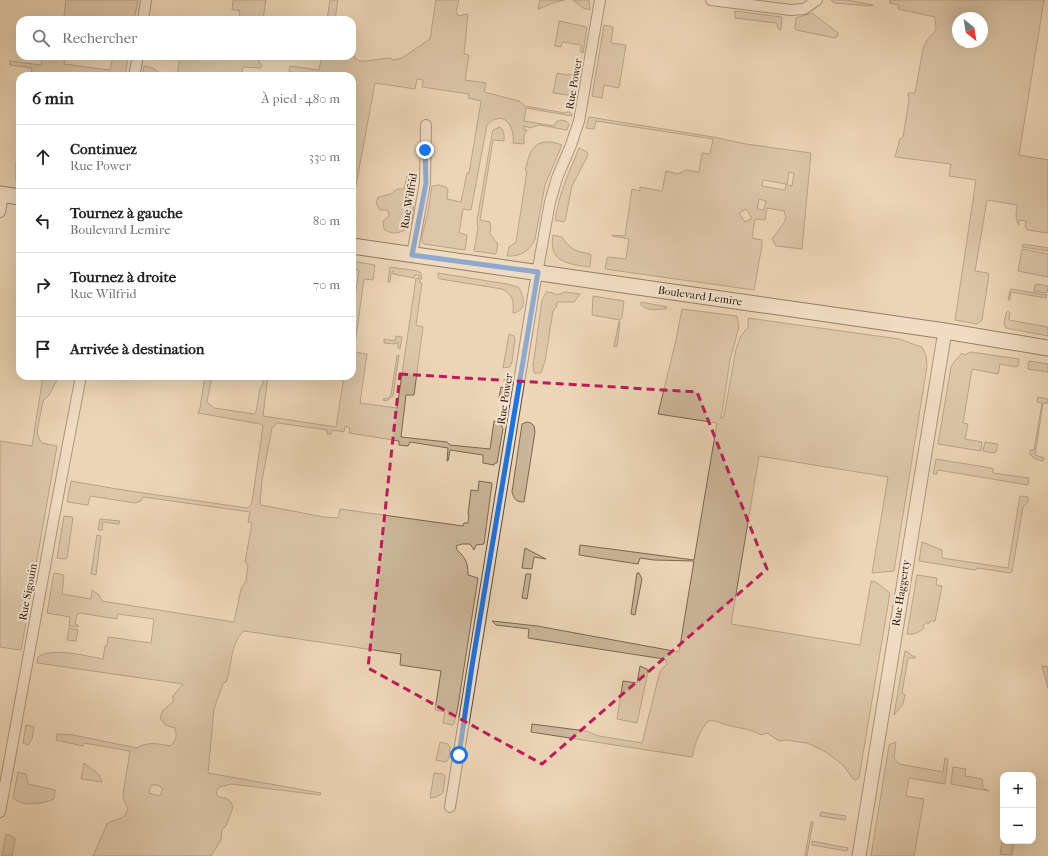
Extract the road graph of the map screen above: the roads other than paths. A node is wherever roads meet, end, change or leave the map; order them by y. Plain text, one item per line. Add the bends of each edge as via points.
1 (146, 0) edge
2 (600, 0) edge
3 (711, 0) edge
4 (815, 2) edge
5 (144, 16) edge
6 (137, 60) edge
7 (135, 72) edge
8 (426, 125) dead end
9 (2, 194) edge
10 (16, 196) edge
11 (0, 212) edge
12 (356, 247) edge
13 (412, 255) junction
14 (538, 272) junction
15 (945, 331) junction
16 (1048, 348) edge
17 (80, 380) edge
18 (450, 807) dead end
19 (0, 812) edge
20 (859, 856) edge

1 - 5 street
2 - 14 street, Rue Power via 582,109 576,132 553,190
3 - 4 street via 792,10 804,9
6 - 7 street
8 - 13 street, Rue Wilfrid via 426,183
9 - 10 main road
9 - 11 street
12 - 13 main road, Boulevard Lemire
13 - 14 main road, Boulevard Lemire
14 - 15 main road, Boulevard Lemire
14 - 18 street, Rue Power
15 - 16 main road, Boulevard Lemire
15 - 20 street, Rue Haggerty
17 - 19 street, Rue Sigouin

